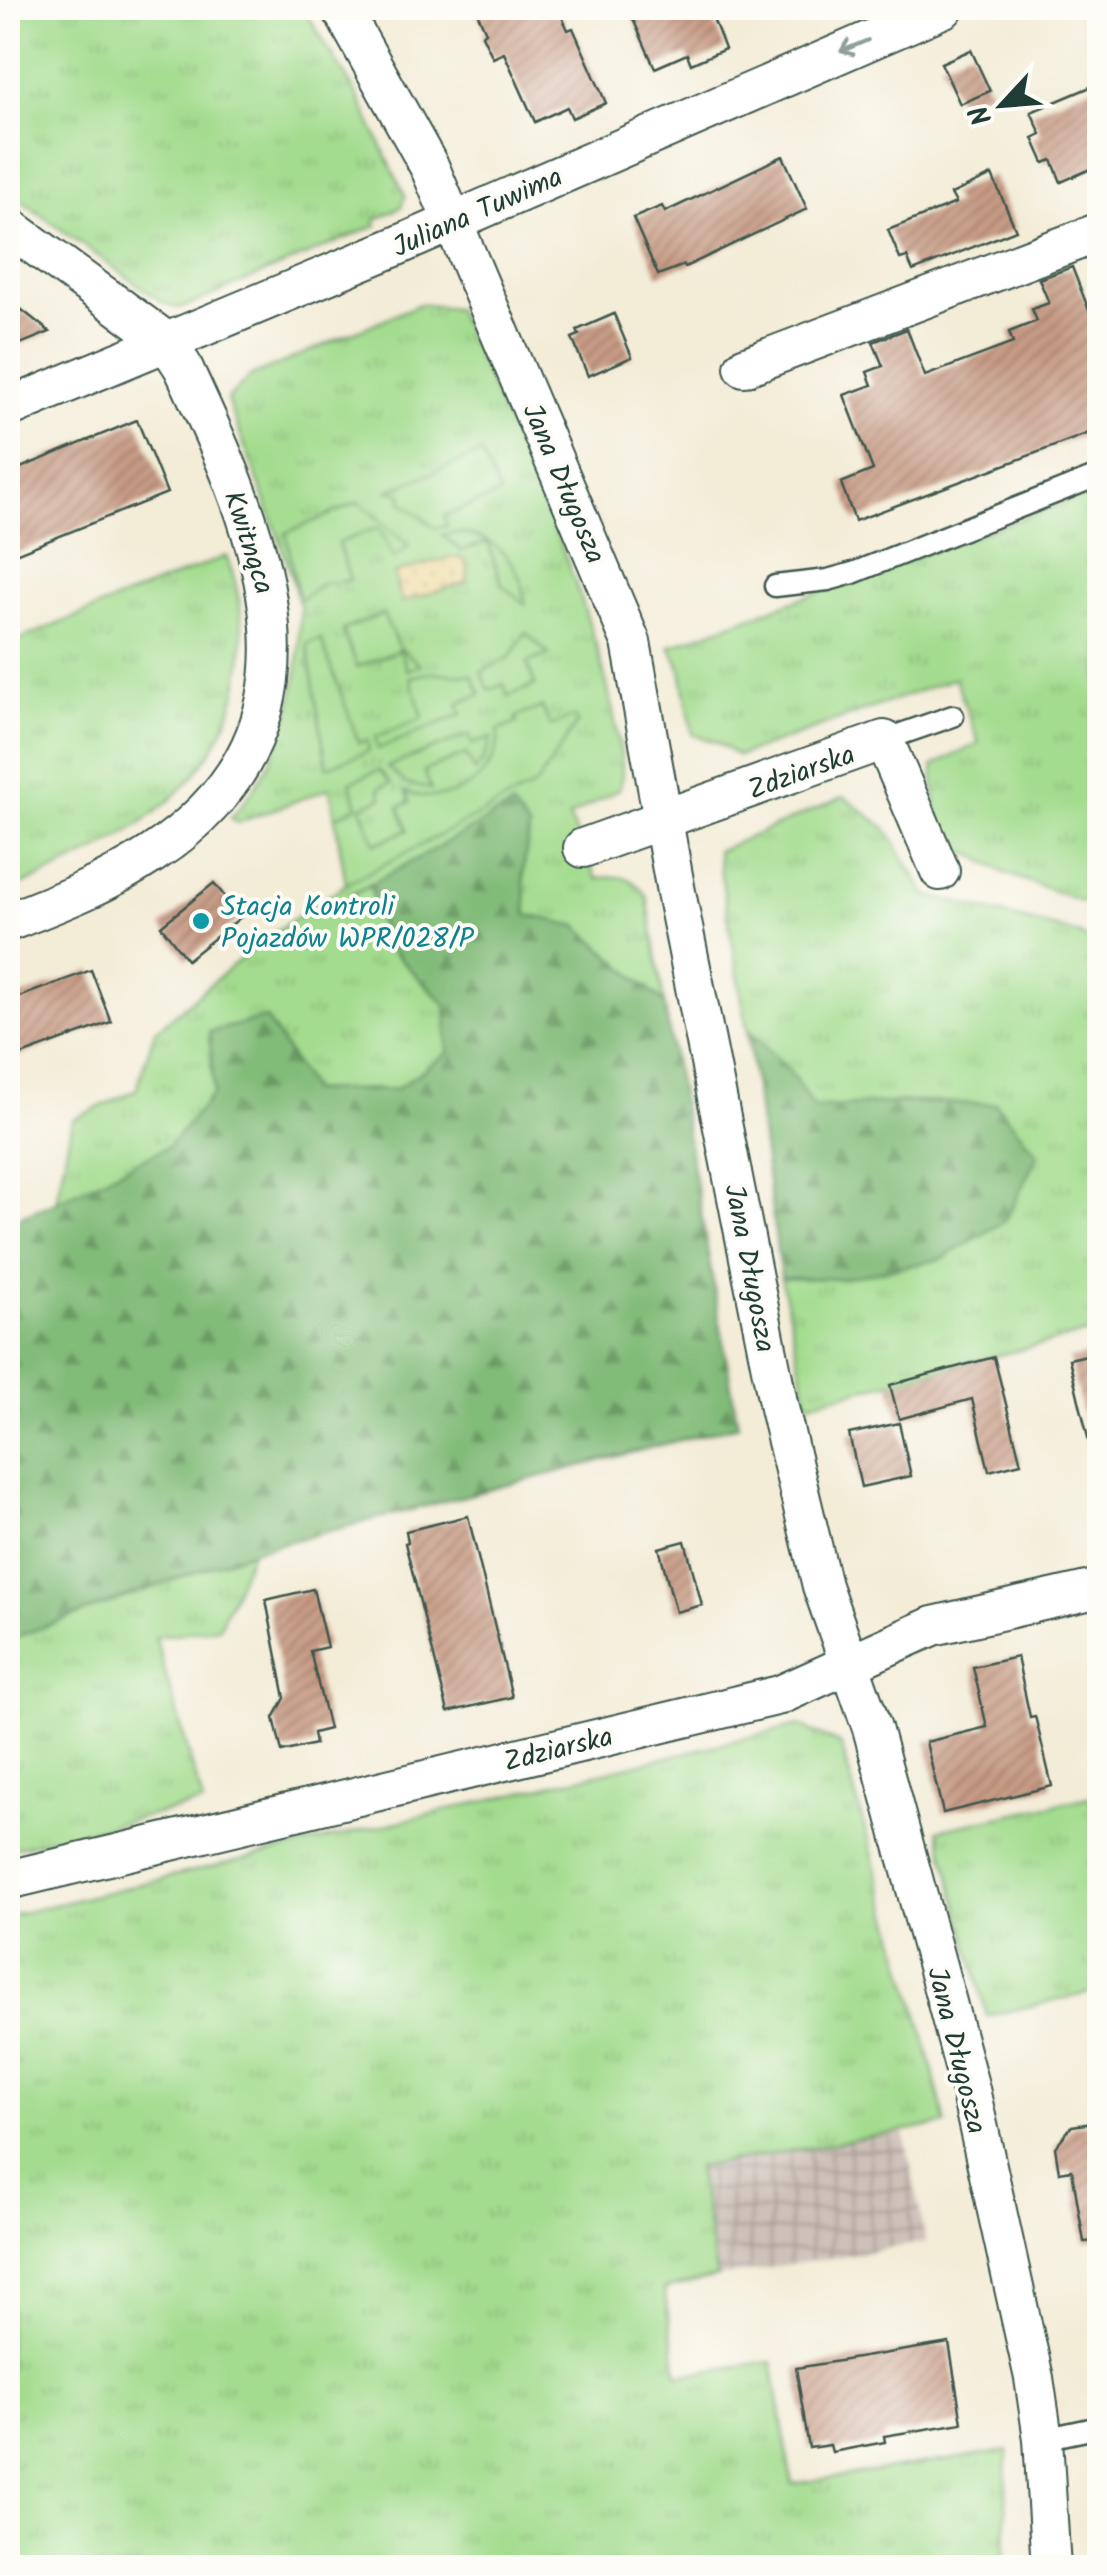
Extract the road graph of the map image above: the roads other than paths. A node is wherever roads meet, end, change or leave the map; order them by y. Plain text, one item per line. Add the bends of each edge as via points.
1 (341, 8) edge
2 (944, 8) edge
3 (453, 221) junction
4 (8, 226) edge
5 (1100, 232) edge
6 (166, 342) junction
7 (744, 367) dead end
8 (8, 408) edge
9 (1100, 475) edge
10 (775, 586) dead end
11 (953, 716) dead end
12 (884, 740) junction
13 (664, 819) junction
14 (583, 848) dead end
15 (940, 871) dead end
16 (8, 922) edge
17 (1100, 1588) edge
18 (848, 1664) junction
19 (8, 1880) edge
20 (1100, 2427) edge
21 (1043, 2438) junction
22 (1051, 2568) edge

1 - 3 street, Jana Długosza
2 -> 3 street, Juliana Tuwima
3 - 6 street, Juliana Tuwima
3 - 13 street, Jana Długosza via 631,642
4 - 6 street
5 - 7 street
6 - 8 street, Juliana Tuwima
6 - 16 street, Kwitnąca via 198,400 256,546 272,630 266,700 228,782 187,827 110,879
9 - 10 lane via 854,573
11 - 12 lane
12 - 13 street, Zdziarska
12 - 15 street, Zdziarska
13 - 14 street, Zdziarska
13 - 18 street, Jana Długosza via 779,1408
17 - 18 street, Zdziarska via 933,1626
18 - 19 street, Zdziarska via 780,1695
18 - 21 street, Jana Długosza via 872,1728 970,2090
20 - 21 lane
21 - 22 street, Jana Długosza

